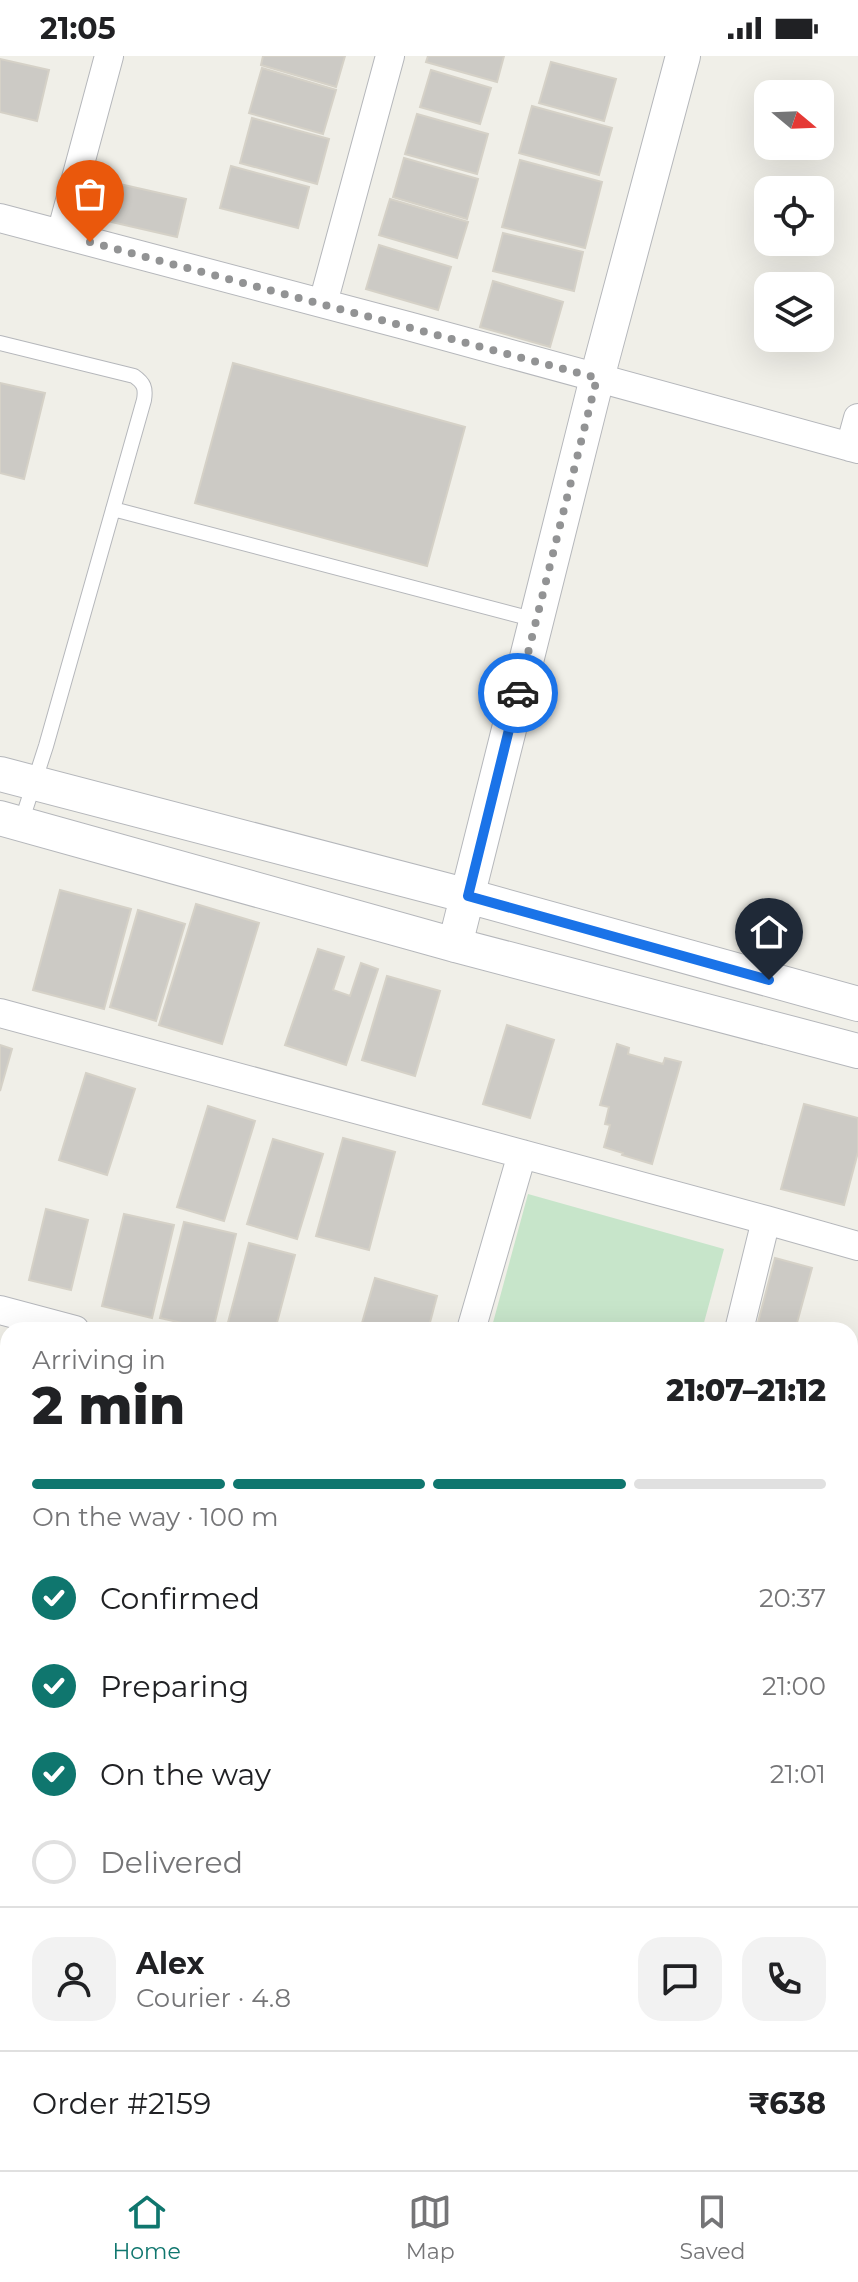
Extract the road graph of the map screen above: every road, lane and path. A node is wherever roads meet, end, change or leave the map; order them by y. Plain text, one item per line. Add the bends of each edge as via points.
1 (109, 56) edge
2 (390, 56) edge
3 (683, 56) edge
4 (0, 218) edge
5 (61, 234) junction
6 (323, 303) junction
7 (0, 343) edge
8 (597, 378) junction
9 (858, 418) edge
10 (854, 448) edge
11 (113, 509) junction
12 (536, 620) junction
13 (0, 774) edge
14 (35, 783) junction
15 (11, 821) edge
16 (468, 896) junction
17 (455, 945) junction
18 (858, 1004) edge
19 (0, 1013) edge
20 (858, 1051) edge
21 (522, 1154) junction
22 (766, 1220) junction
23 (858, 1246) edge
24 (0, 1310) edge
25 (45, 1322) edge
26 (473, 1322) edge
27 (741, 1322) edge

1 - 5 street
2 - 6 street
3 - 8 street
4 - 5 street
5 - 6 street
6 - 8 street
7 - 11 lane via 141,381 144,400
8 - 10 street
8 - 12 street
9 - 10 street
11 - 12 lane
11 - 14 lane
12 - 16 street
13 - 14 street
14 - 15 lane
14 - 16 street
15 - 17 street
16 - 17 street
16 - 18 street
17 - 20 street
19 - 21 street
21 - 22 street
21 - 26 street
22 - 23 street
22 - 27 street
24 - 25 street

